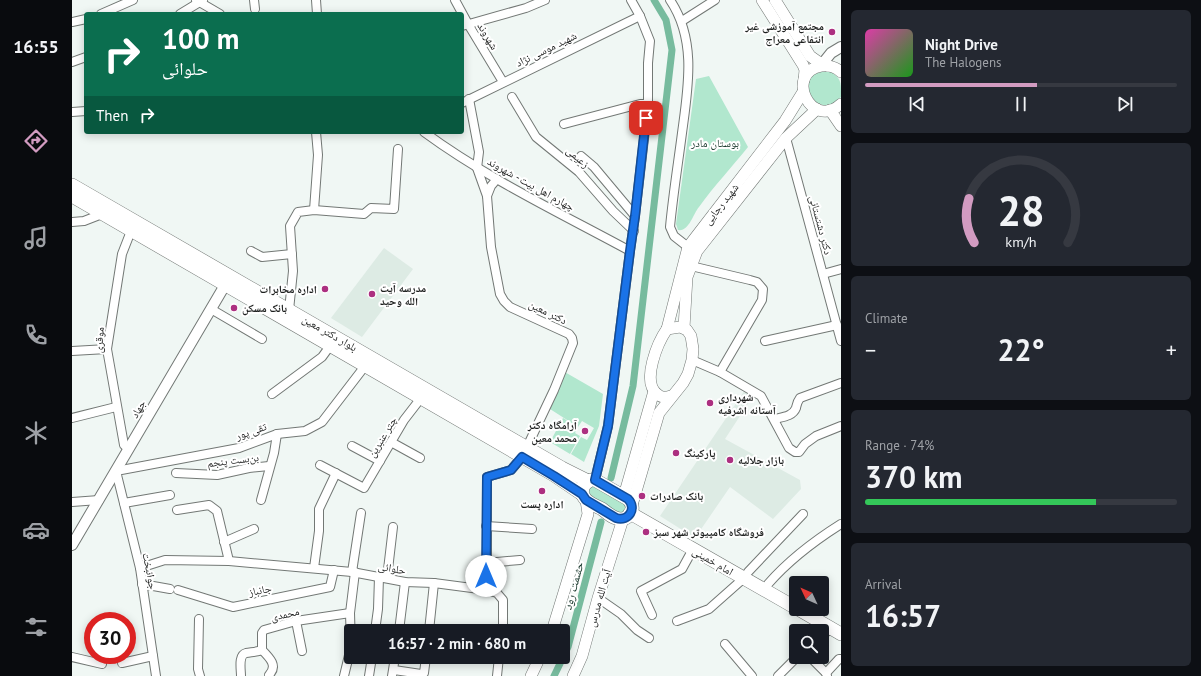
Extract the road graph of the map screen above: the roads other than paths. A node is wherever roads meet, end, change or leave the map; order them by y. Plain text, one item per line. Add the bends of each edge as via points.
1 (132, 0) edge
2 (316, 0) edge
3 (455, 0) edge
4 (545, 0) edge
5 (631, 0) edge
6 (670, 0) edge
7 (715, 0) edge
8 (762, 0) edge
9 (775, 0) edge
10 (200, 1) edge
11 (105, 12) edge
12 (183, 12) edge
13 (217, 12) edge
14 (317, 12) edge
15 (460, 12) edge
16 (640, 16) junction
17 (84, 20) edge
18 (682, 21) junction
19 (72, 22) edge
20 (782, 22) junction
21 (465, 25) edge
22 (841, 47) edge
23 (84, 58) edge
24 (72, 62) edge
25 (834, 67) edge
26 (804, 80) junction
27 (503, 82) junction
28 (803, 92) junction
29 (512, 97) dead end
30 (465, 101) edge
31 (648, 104) junction
32 (841, 104) edge
33 (817, 109) junction
34 (830, 110) junction
35 (84, 111) edge
36 (72, 112) edge
37 (564, 124) dead end
38 (841, 126) edge
39 (316, 134) edge
40 (427, 134) edge
41 (786, 138) junction
42 (398, 149) dead end
43 (581, 156) dead end
44 (477, 168) junction
45 (497, 179) junction
46 (72, 185) edge
47 (72, 196) edge
48 (487, 196) junction
49 (314, 210) junction
50 (102, 214) junction
51 (635, 216) junction
52 (72, 222) edge
53 (634, 231) junction
54 (131, 232) junction
55 (688, 247) junction
56 (251, 251) dead end
57 (630, 251) junction
58 (292, 254) junction
59 (691, 266) junction
60 (841, 269) edge
61 (823, 274) junction
62 (228, 280) junction
63 (211, 309) junction
64 (289, 310) junction
65 (837, 325) junction
66 (684, 328) junction
67 (667, 329) junction
68 (262, 339) dead end
69 (765, 341) dead end
70 (841, 341) edge
71 (330, 346) junction
72 (107, 349) junction
73 (72, 351) edge
74 (692, 360) junction
75 (365, 366) junction
76 (720, 372) junction
77 (841, 383) edge
78 (654, 391) junction
79 (272, 394) dead end
80 (671, 396) junction
81 (421, 398) junction
82 (116, 407) junction
83 (72, 418) edge
84 (775, 419) junction
85 (841, 426) edge
86 (277, 434) junction
87 (391, 442) junction
88 (352, 446) dead end
89 (128, 450) junction
90 (525, 452) junction
91 (420, 458) dead end
92 (380, 461) junction
93 (320, 465) dead end
94 (269, 466) junction
95 (116, 471) junction
96 (176, 473) dead end
97 (336, 473) junction
98 (591, 481) junction
99 (170, 495) dead end
100 (584, 497) junction
101 (99, 500) junction
102 (261, 500) dead end
103 (72, 502) edge
104 (124, 502) junction
105 (628, 508) junction
106 (177, 510) dead end
107 (361, 513) dead end
108 (803, 514) dead end
109 (841, 524) edge
110 (486, 526) junction
111 (393, 527) dead end
112 (254, 529) dead end
113 (532, 529) dead end
114 (224, 542) junction
115 (72, 545) edge
116 (693, 549) junction
117 (520, 560) dead end
118 (229, 562) junction
119 (486, 563) junction
120 (140, 568) junction
121 (314, 568) junction
122 (334, 570) junction
123 (353, 572) junction
124 (746, 575) junction
125 (383, 578) junction
126 (405, 582) junction
127 (434, 583) junction
128 (142, 584) junction
129 (768, 584) junction
130 (487, 590) junction
131 (789, 596) edge
132 (598, 598) junction
133 (789, 603) edge
134 (350, 613) junction
135 (652, 615) dead end
136 (810, 616) edge
137 (820, 616) edge
138 (199, 619) dead end
139 (677, 621) dead end
140 (296, 622) junction
141 (377, 624) edge
142 (399, 624) edge
143 (430, 624) edge
144 (504, 624) edge
145 (554, 624) edge
146 (834, 631) edge
147 (649, 638) dead end
148 (725, 644) dead end
149 (262, 650) junction
150 (302, 651) dead end
151 (153, 656) junction
152 (72, 657) edge
153 (841, 659) edge
154 (84, 660) edge
155 (136, 660) edge
156 (371, 664) edge
157 (425, 664) edge
158 (498, 664) edge
159 (537, 664) edge
160 (790, 664) edge
161 (817, 664) edge
162 (393, 673) edge
163 (268, 675) dead end
164 (827, 675) edge
165 (156, 676) edge
166 (200, 676) edge
167 (241, 676) edge
168 (344, 676) edge
169 (369, 676) edge
170 (496, 676) edge
171 (531, 676) edge
172 (573, 676) edge
173 (752, 676) edge
174 (778, 676) edge

1 - 11 street
2 - 14 street
3 - 15 street, شهروند
4 - 21 street
5 - 16 street
6 - 18 street
7 - 18 street
8 - 20 main road
9 - 20 main road
10 - 12 street
10 - 13 street
16 - 27 street, شهید موسی نژاد
16 - 31 street via 650,41
17 - 19 street
18 - 55 street via 687,47 688,93 670,227 674,236
20 - 25 main road via 810,56
20 - 26 main road via 805,70
21 - 27 street, شهروند
22 - 25 street via 831,53
23 - 24 street
25 - 26 main road via 816,68
26 - 28 main road
27 - 30 street, شهید موسی نژاد
28 - 33 main road via 807,102
28 - 55 main road, شهید رجایی via 785,121
29 - 53 street, زعیمی via 536,136 579,172
30 - 44 street via 479,152
31 - 37 street
31 - 51 street
32 - 34 main road
33 - 34 main road
33 - 41 main road, شهید رجایی
34 - 38 main road
35 - 36 street
39 - 49 street via 318,155
40 - 44 street, چهارم اهل بیت - شهروند
41 - 59 main road, شهید رجایی via 697,251
41 - 61 street, دکتر دشتستانی
42 - 49 street via 394,209 371,208 364,214
43 - 51 street via 594,167
44 - 45 street, چهارم اهل بیت - شهروند
44 - 48 street, دکتر معین
45 - 48 street via 490,186
45 - 57 street, چهارم اهل بیت - شهروند
46 - 62 main road, بلوار دکتر معین
47 - 50 main road, بلوار دکتر معین
48 - 90 street, دکتر معین via 492,247 500,294 504,301 569,334 573,343
49 - 58 street via 298,212 290,226
50 - 52 street via 84,221
50 - 54 main road, بلوار دکتر معین
51 - 53 street
53 - 57 street
54 - 62 main road, بلوار دکتر معین
54 - 72 street, موقری via 122,254
55 - 67 main road, شهید رجایی
56 - 58 street via 262,257
57 - 98 street via 608,426
58 - 64 street
59 - 66 main road, شهید رجایی
59 - 76 street via 757,282 763,289 762,300
60 - 61 street
61 - 65 street, دکتر دشتستانی
62 - 63 street, جهاد
62 - 64 main road, بلوار دکتر معین
62 - 71 main road, بلوار دکتر معین
63 - 68 street
63 - 89 street, جهاد
64 - 90 main road, بلوار دکتر معین
65 - 69 street
65 - 70 street, دکتر دشتستانی
66 - 67 main road
66 - 74 main road via 691,336
67 - 78 main road, شهید رجایی via 655,351 652,364 651,384
71 - 75 main road, بلوار دکتر معین
71 - 79 street via 322,357
72 - 73 street
72 - 82 street, موقری
74 - 76 street
74 - 80 main road via 686,378
75 - 81 main road, بلوار دکتر معین
75 - 86 street, تقی پور via 322,422 304,431
76 - 84 street via 761,396
77 - 84 street via 800,398 794,412
78 - 80 main road via 662,398
78 - 105 main road
80 - 105 main road via 659,413
81 - 87 street, چتر عنبرین
81 - 90 main road, بلوار دکتر معین
82 - 83 street
82 - 89 street, موقری via 124,445
84 - 85 street via 790,448 795,452 799,452 816,436
86 - 94 street
86 - 95 street, تقی پور via 239,448
87 - 91 street
87 - 92 street, چتر عنبرین
88 - 92 street
89 - 95 street, جهاد
90 - 98 main road, بلوار دکتر معین
90 - 100 main road, بلوار دکتر معین
90 - 110 street via 511,470 487,477
92 - 97 street, چتر عنبرین via 364,488
93 - 97 street
94 - 96 street, بن‌بست پنجم via 217,475
94 - 102 street
95 - 101 street, جهاد
95 - 104 street, جوانبخت
97 - 121 street via 319,509
98 - 100 main road via 583,487
98 - 105 main road, بلوار دکتر معین
99 - 104 street
100 - 105 main road, بلوار دکتر معین via 616,518
100 - 145 main road via 588,514
101 - 103 street
101 - 115 street, جهاد
104 - 120 street, جوانبخت
105 - 116 main road, امام خمینی
105 - 124 main road, امام خمینی via 669,527
105 - 132 main road, آیت الله مدرس
106 - 114 street via 209,505 217,511
107 - 123 street
108 - 124 street
109 - 129 street via 783,566
110 - 113 street
110 - 119 street
111 - 125 street
112 - 114 street
114 - 118 street
116 - 124 main road, امام خمینی
116 - 135 street via 682,569 642,591
117 - 119 street
118 - 120 street, حلوائی via 165,560
118 - 121 street, حلوائی
119 - 130 street
120 - 128 street, جوانبخت
121 - 122 street, حلوائی
122 - 123 street, حلوائی
122 - 128 street, جانباز via 330,587 233,607 174,589
123 - 125 street, حلوائی
123 - 134 street
124 - 129 main road, امام خمینی
124 - 133 main road, امام خمینی
124 - 139 street via 709,609
125 - 126 street, حلوائی
125 - 141 street
126 - 127 street, حلوائی
126 - 142 street
127 - 130 street, حلوائی
127 - 143 street
128 - 151 street, جوانبخت
129 - 131 main road, امام خمینی
130 - 144 street via 497,593 503,600
132 - 147 street
132 - 172 main road, آیت الله مدرس via 582,656
134 - 140 street, محمدی
134 - 168 street via 351,647
136 - 146 main road, امام خمینی
137 - 146 main road, امام خمینی
138 - 166 street
140 - 149 street, محمدی via 264,630
140 - 150 street
148 - 173 street
149 - 163 street via 274,668
149 - 167 street via 242,655
151 - 155 street
151 - 165 street, جوانبخت
152 - 154 street
153 - 164 street
156 - 169 street
157 - 162 street via 424,673 421,674
158 - 170 street
159 - 171 main road
160 - 174 street
161 - 164 street

